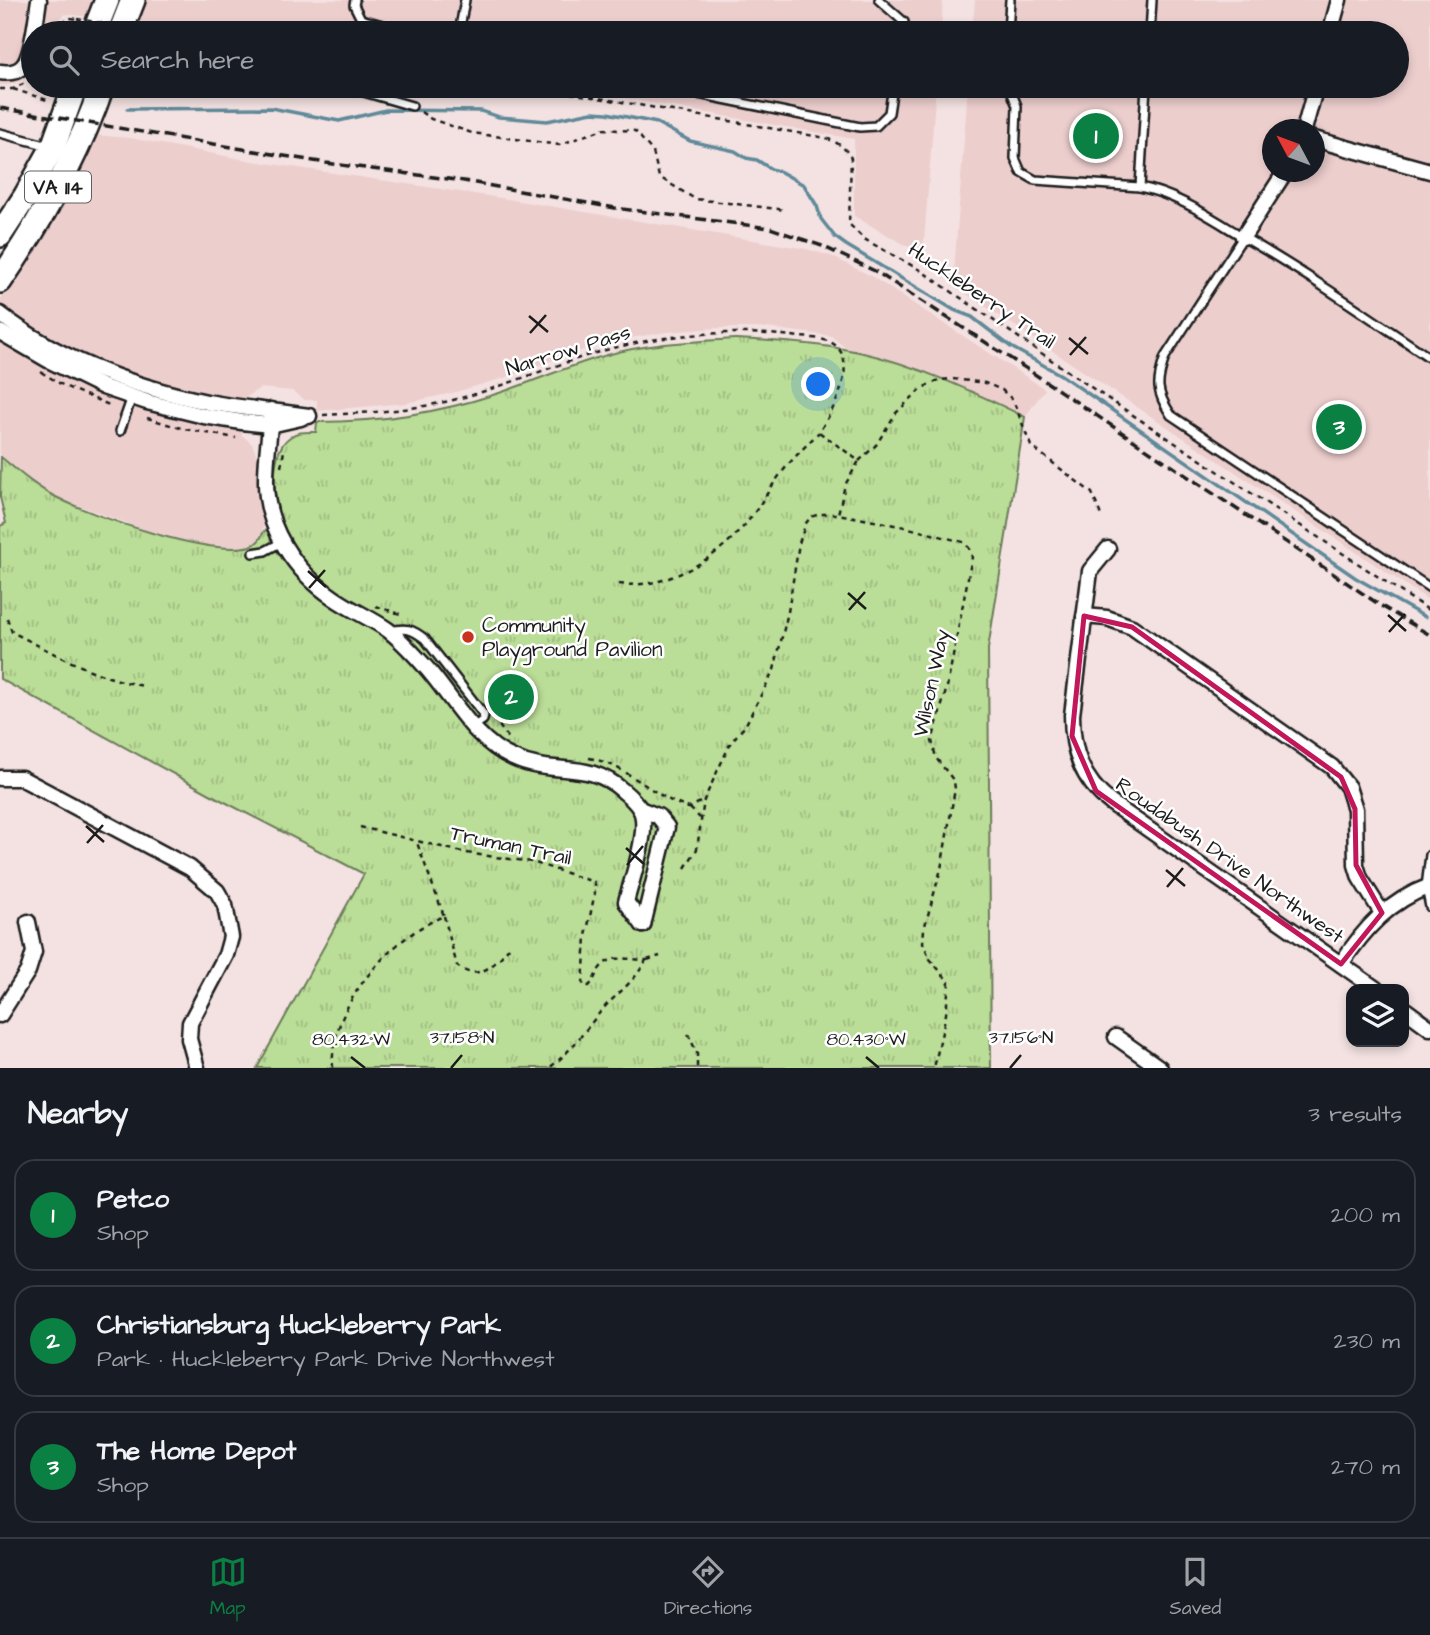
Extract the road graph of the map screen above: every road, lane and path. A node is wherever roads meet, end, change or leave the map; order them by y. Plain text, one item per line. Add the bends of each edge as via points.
1 (39, 0) edge
2 (107, 0) edge
3 (133, 0) edge
4 (355, 0) edge
5 (465, 0) edge
6 (879, 0) edge
7 (1010, 0) edge
8 (1152, 0) edge
9 (1339, 0) edge
10 (35, 21) edge
11 (89, 21) edge
12 (125, 21) edge
13 (368, 21) edge
14 (461, 21) edge
15 (903, 21) edge
16 (1008, 21) edge
17 (1151, 21) edge
18 (1333, 21) edge
19 (21, 68) edge
20 (0, 72) edge
21 (21, 85) edge
22 (0, 89) edge
23 (13, 89) junction
24 (21, 92) edge
25 (42, 98) edge
26 (71, 98) edge
27 (98, 98) edge
28 (384, 98) edge
29 (599, 98) edge
30 (716, 98) edge
31 (892, 98) edge
32 (1014, 98) edge
33 (1145, 98) edge
34 (1313, 98) edge
35 (51, 101) dead end
36 (412, 106) joint
37 (1307, 119) edge
38 (0, 133) edge
39 (1325, 142) edge
40 (53, 147) junction
41 (1430, 171) edge
42 (1279, 182) edge
43 (1140, 187) junction
44 (786, 210) dead end
45 (0, 235) edge
46 (1244, 237) junction
47 (0, 281) edge
48 (0, 314) edge
49 (0, 332) edge
50 (1430, 358) edge
51 (132, 397) junction
52 (95, 400) dead end
53 (109, 405) dead end
54 (317, 416) dead end
55 (270, 417) junction
56 (147, 418) dead end
57 (120, 431) dead end
58 (819, 432) junction
59 (236, 438) dead end
60 (284, 451) dead end
61 (859, 461) junction
62 (281, 470) dead end
63 (838, 514) junction
64 (1102, 518) dead end
65 (282, 542) junction
66 (1108, 549) dead end
67 (253, 553) dead end
68 (619, 584) dead end
69 (1430, 588) edge
70 (373, 605) dead end
71 (1430, 611) edge
72 (403, 615) dead end
73 (1084, 616) junction
74 (7, 618) dead end
75 (145, 686) dead end
76 (491, 697) dead end
77 (512, 741) dead end
78 (0, 778) edge
79 (689, 808) dead end
80 (640, 809) junction
81 (700, 818) junction
82 (360, 827) dead end
83 (416, 840) junction
84 (1430, 855) edge
85 (685, 868) dead end
86 (1428, 887) edge
87 (1430, 907) edge
88 (1382, 913) junction
89 (444, 916) junction
90 (28, 922) dead end
91 (512, 943) dead end
92 (660, 956) dead end
93 (646, 960) junction
94 (1340, 964) junction
95 (1369, 984) edge
96 (1409, 1012) edge
97 (0, 1015) edge
98 (1430, 1027) edge
99 (688, 1034) dead end
100 (1116, 1037) dead end
101 (197, 1068) edge
102 (333, 1068) edge
103 (549, 1068) edge
104 (697, 1068) edge
105 (934, 1068) edge
106 (1160, 1068) edge

1 - 10 street
2 - 11 main road
3 - 12 main road
4 - 13 lane via 361,19
5 - 14 lane
6 - 15 lane
7 - 16 lane
8 - 17 lane
9 - 18 street
19 - 20 street
21 - 23 path
22 - 23 path
23 - 24 path
25 - 35 path
26 - 40 main road, VA 114
27 - 47 main road, VA 114 via 56,192
28 - 36 lane
29 - 71 path, Huckleberry Trail via 837,143 851,158 849,224 864,239 920,270
30 - 31 lane via 860,128 876,126 889,113
32 - 43 lane via 1015,158 1021,172 1035,180
33 - 43 lane
34 - 37 street
36 - 44 path via 432,119 472,133 559,145 603,129 635,131 653,152 659,177 695,199
38 - 40 lane
39 - 41 street
40 - 45 main road, VA 114
42 - 46 street
43 - 46 lane via 1184,202
46 - 50 lane
46 - 69 lane via 1165,356 1158,377 1160,398 1171,415
48 - 55 street via 50,346 105,372
49 - 51 street via 48,360
51 - 55 street via 204,416
51 - 57 lane
52 - 53 path
54 - 58 path, Narrow Pass via 388,412 447,401 611,349 667,338 775,334 824,340 842,352 845,361 839,397
55 - 65 street via 267,498
56 - 59 path
58 - 61 path
58 - 68 path via 782,472 752,517 714,554 669,577
60 - 62 path
61 - 63 path via 845,485
61 - 64 path via 922,388 939,380 985,383 1013,400 1031,446 1092,493
63 - 81 path via 819,514 806,523 774,670 745,726 731,742
63 - 105 path, Wilson Way via 963,542 972,557 932,741 936,758 955,789 942,869 924,929 923,943 930,959 948,982
65 - 67 lane
65 - 80 street via 326,592 389,631 496,749 540,768 598,773
66 - 73 street, Roudabush Drive Northwest via 1090,571
70 - 72 path
73 - 88 street via 1132,627 1332,767 1348,787 1355,809 1355,858 1360,878
73 - 94 street, Roudabush Drive Northwest via 1072,736 1080,766 1096,791
74 - 75 path via 12,632 39,646 123,683
76 - 77 path via 500,727
78 - 101 street via 22,778 190,868 217,891 230,921 231,937 191,1023 189,1039
79 - 81 path
80 - 80 street via 643,831 626,902 643,925 667,827 658,816
81 - 85 path via 697,849
82 - 83 path
83 - 89 path, Truman Trail
83 - 93 path, Truman Trail via 480,856 532,862 594,882 583,985 593,982 599,969 612,959
84 - 86 lane
86 - 87 lane
86 - 88 street
88 - 94 street
89 - 91 path, Truman Trail via 457,966 469,973 488,968
89 - 102 path via 399,943 354,995 337,1029
90 - 97 street via 34,952 28,971
92 - 93 path
93 - 103 path via 631,983
94 - 95 street, Roudabush Drive Northwest
96 - 98 street
99 - 104 path via 697,1053
100 - 106 street

